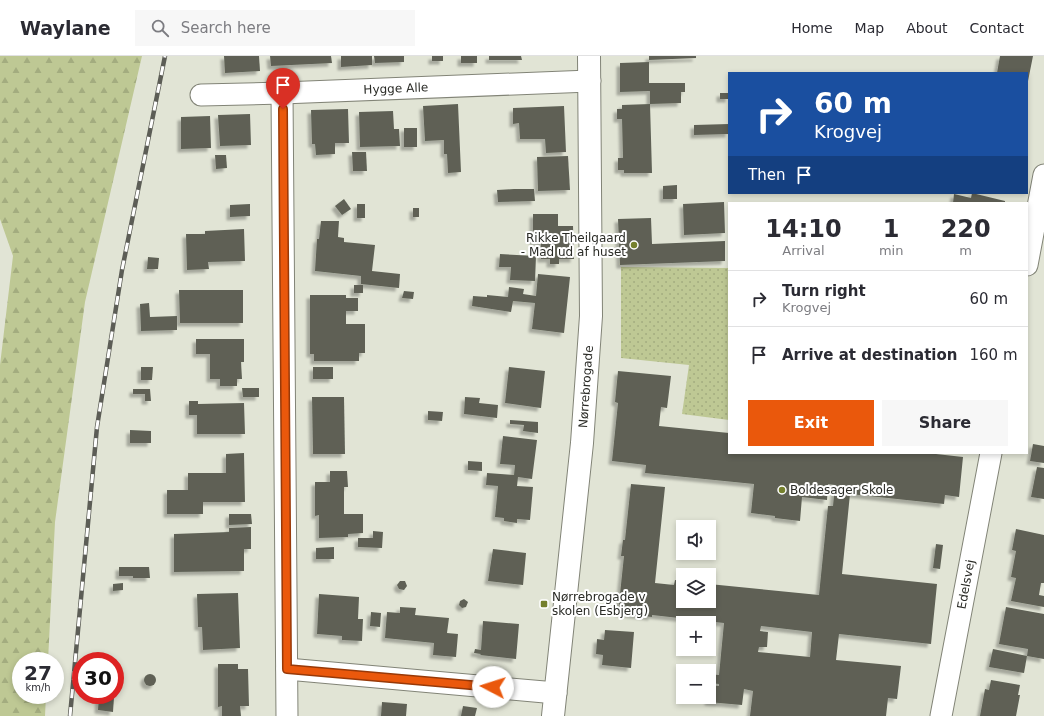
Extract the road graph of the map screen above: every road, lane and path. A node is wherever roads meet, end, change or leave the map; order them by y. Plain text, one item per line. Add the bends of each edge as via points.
1 (589, 56) edge
2 (590, 81) junction
3 (282, 94) junction
4 (201, 95) dead end
5 (1044, 175) edge
6 (1028, 260) edge
7 (991, 454) edge
8 (287, 669) junction
9 (556, 693) junction
10 (287, 716) edge
11 (553, 716) edge
12 (941, 716) edge

1 - 2 street, Nørrebrogade
2 - 3 street, Hygge Alle
2 - 9 street, Nørrebrogade via 591,316 582,443
3 - 4 street, Hygge Alle
3 - 8 street
5 - 6 street
7 - 12 street, Edelsvej
8 - 9 street
8 - 10 street
9 - 11 street, Nørrebrogade

